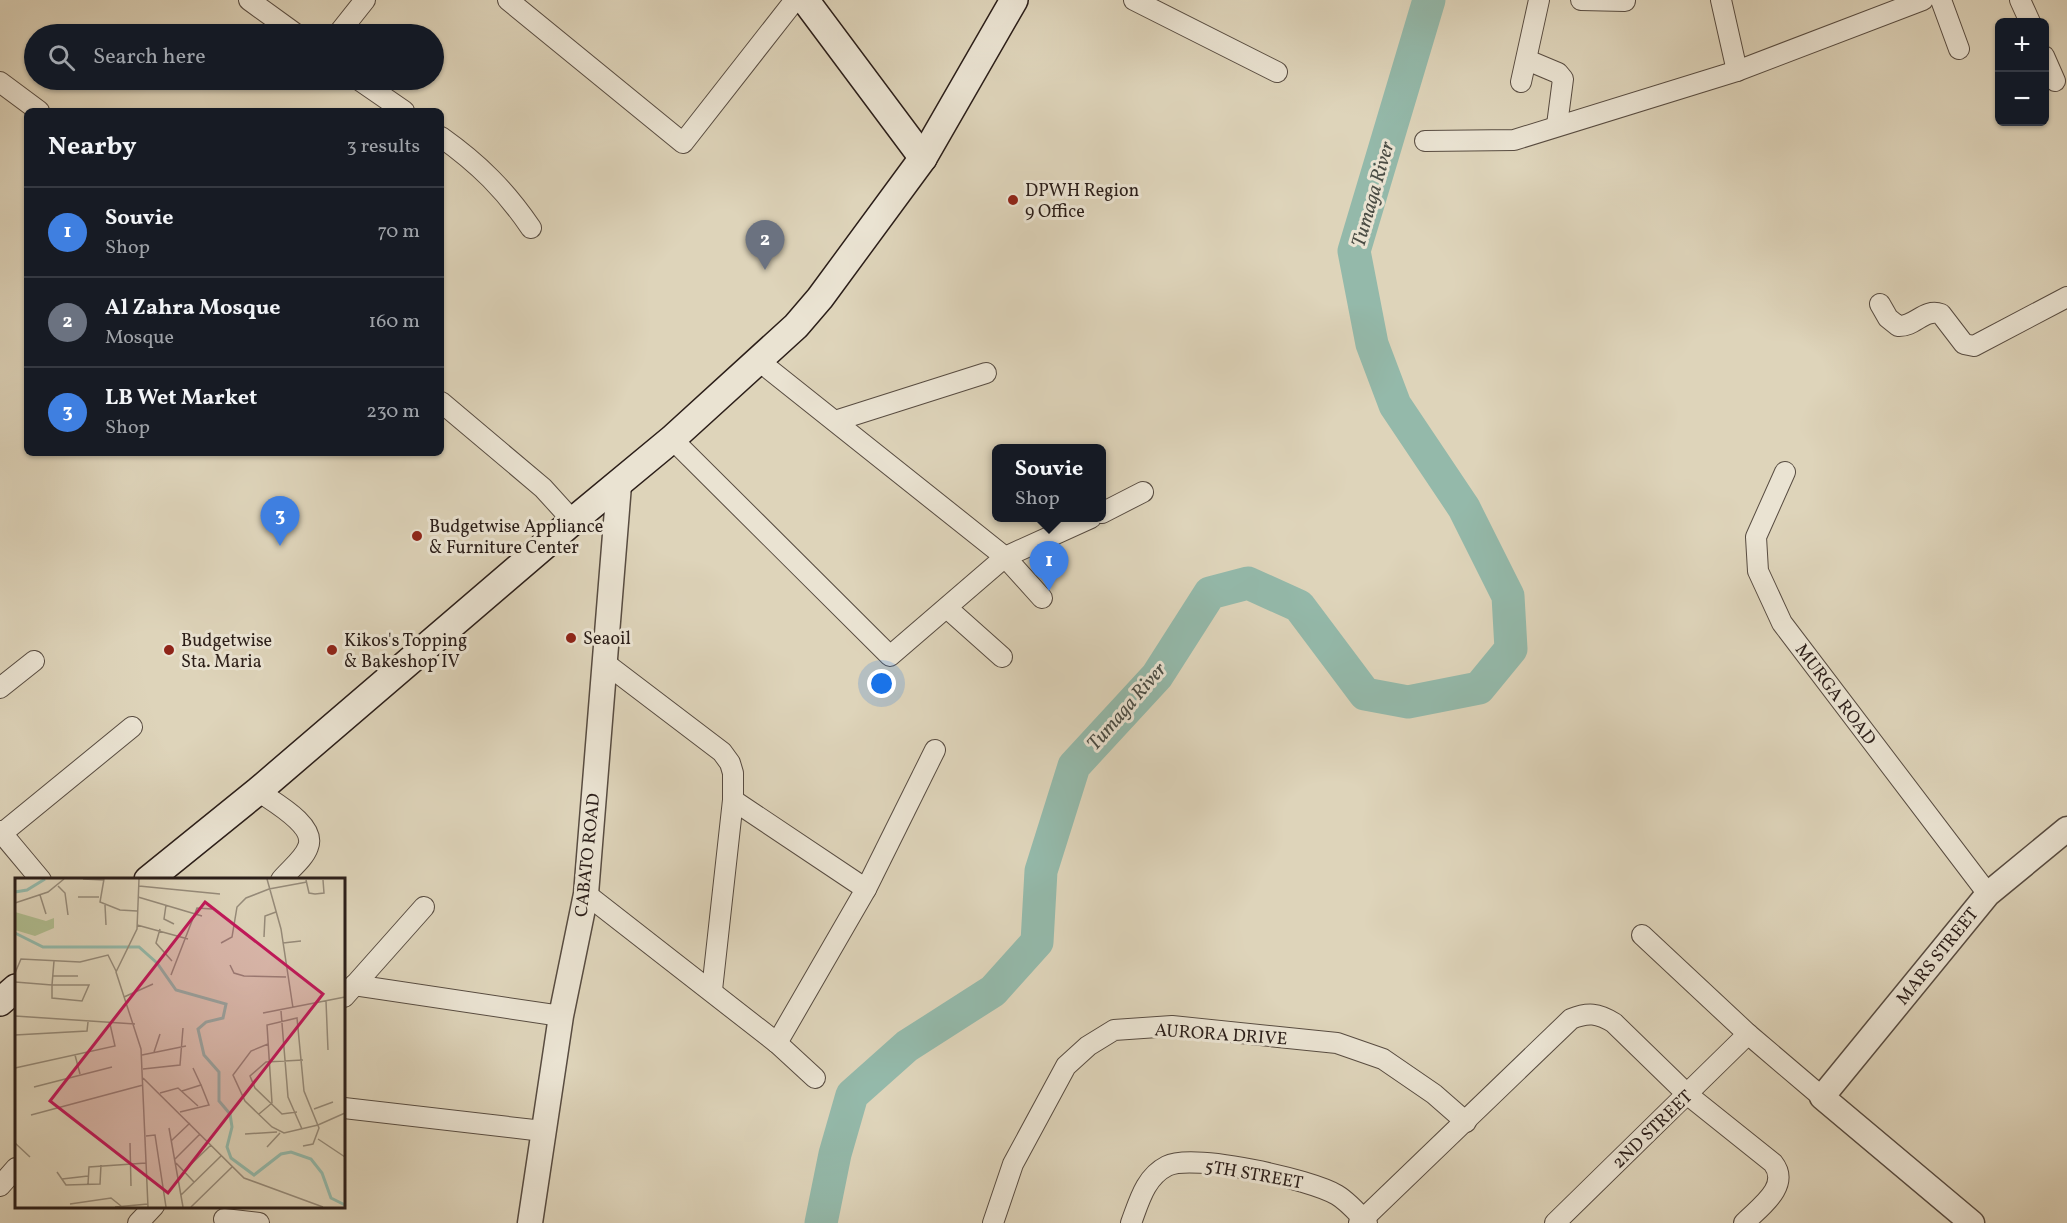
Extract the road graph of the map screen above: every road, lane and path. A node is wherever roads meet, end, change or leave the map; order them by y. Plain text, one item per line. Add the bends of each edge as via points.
1 (249, 0) edge
2 (365, 0) edge
3 (508, 0) edge
4 (795, 0) edge
5 (805, 0) edge
6 (1014, 0) edge
7 (1134, 0) edge
8 (1539, 0) edge
9 (1581, 0) edge
10 (1721, 0) edge
11 (1923, 0) edge
12 (1941, 0) edge
13 (2020, 0) edge
14 (1625, 1) edge
15 (2028, 18) edge
16 (282, 24) edge
17 (346, 24) edge
18 (1959, 49) dead end
19 (1527, 60) junction
20 (2049, 67) edge
21 (1737, 71) junction
22 (1277, 72) dead end
23 (1521, 81) dead end
24 (2055, 81) dead end
25 (0, 82) edge
26 (374, 90) edge
27 (35, 108) edge
28 (400, 108) edge
29 (1557, 125) junction
30 (444, 139) edge
31 (1425, 141) dead end
32 (923, 158) junction
33 (531, 228) dead end
34 (2067, 297) edge
35 (1880, 304) dead end
36 (759, 361) junction
37 (986, 373) dead end
38 (444, 404) edge
39 (835, 421) junction
40 (672, 439) junction
41 (1785, 472) dead end
42 (619, 485) junction
43 (1143, 492) dead end
44 (1106, 510) edge
45 (573, 521) junction
46 (1082, 522) edge
47 (1005, 557) junction
48 (1042, 598) dead end
49 (947, 608) junction
50 (1002, 657) dead end
51 (34, 661) dead end
52 (604, 663) junction
53 (0, 688) edge
54 (132, 727) dead end
55 (935, 750) dead end
56 (258, 791) junction
57 (733, 800) junction
58 (2067, 829) edge
59 (1, 833) edge
60 (40, 878) edge
61 (149, 878) edge
62 (282, 878) edge
63 (866, 889) junction
64 (586, 894) junction
65 (1988, 894) junction
66 (424, 907) dead end
67 (1642, 935) dead end
68 (15, 989) edge
69 (712, 990) junction
70 (349, 991) edge
71 (0, 1002) edge
72 (561, 1016) junction
73 (1748, 1034) junction
74 (777, 1043) junction
75 (815, 1078) dead end
76 (1688, 1095) junction
77 (1822, 1097) junction
78 (345, 1108) edge
79 (1466, 1122) junction
80 (543, 1131) junction
81 (15, 1169) edge
82 (0, 1186) edge
83 (152, 1208) edge
84 (224, 1216) edge
85 (1363, 1222) edge
86 (138, 1223) edge
87 (259, 1223) edge
88 (530, 1223) edge
89 (993, 1223) edge
90 (1131, 1223) edge
91 (1555, 1223) edge
92 (1744, 1223) edge
93 (1972, 1223) edge

1 - 16 street
2 - 17 street
3 - 4 street via 683,143
5 - 32 main road
6 - 32 main road
7 - 22 street
8 - 19 street
9 - 14 street
10 - 21 street
11 - 21 street
12 - 18 street
13 - 15 street
19 - 23 street
19 - 29 street via 1563,79
20 - 24 street
21 - 29 street
25 - 27 street
26 - 28 street
29 - 31 street via 1514,140
30 - 33 street via 507,193
32 - 36 main road via 820,298
34 - 35 street via 1974,346 1964,344 1941,314 1928,313 1898,326
36 - 39 street
36 - 40 main road
37 - 39 street
38 - 45 street via 527,473
39 - 47 street
40 - 42 main road
40 - 49 street via 890,656
41 - 65 street, MURGA ROAD via 1756,537 1758,571 1782,623
42 - 45 main road
42 - 52 street, CABATO ROAD
43 - 44 street
45 - 56 main road
46 - 47 street
47 - 48 street
47 - 49 street
49 - 50 street
51 - 53 street
52 - 57 street via 722,752 733,773
52 - 64 street, CABATO ROAD
54 - 59 street
55 - 63 street
56 - 61 main road
56 - 62 street via 303,824 309,833 308,849
57 - 63 street
57 - 69 street
58 - 65 street, MARS STREET
59 - 60 street
63 - 74 street
64 - 69 street
64 - 72 street, CABATO ROAD
65 - 77 street, MARS STREET
66 - 70 street
67 - 73 street
68 - 71 main road
69 - 74 street
70 - 72 street
72 - 80 street, CABATO ROAD
73 - 76 street, 2ND STREET
73 - 77 street
74 - 75 street
76 - 79 street via 1614,1023 1602,1015 1585,1014 1570,1019
76 - 91 street, 2ND STREET
76 - 92 street via 1780,1171 1773,1194
77 - 93 street
78 - 80 street
79 - 85 street
79 - 89 street, AURORA DRIVE via 1383,1059 1337,1043 1172,1026 1114,1030 1066,1066 1013,1164
80 - 88 street, CABATO ROAD
81 - 82 street
83 - 86 street
84 - 87 street
85 - 90 street, 5TH STREET via 1337,1195 1299,1180 1191,1163 1168,1165 1154,1175

